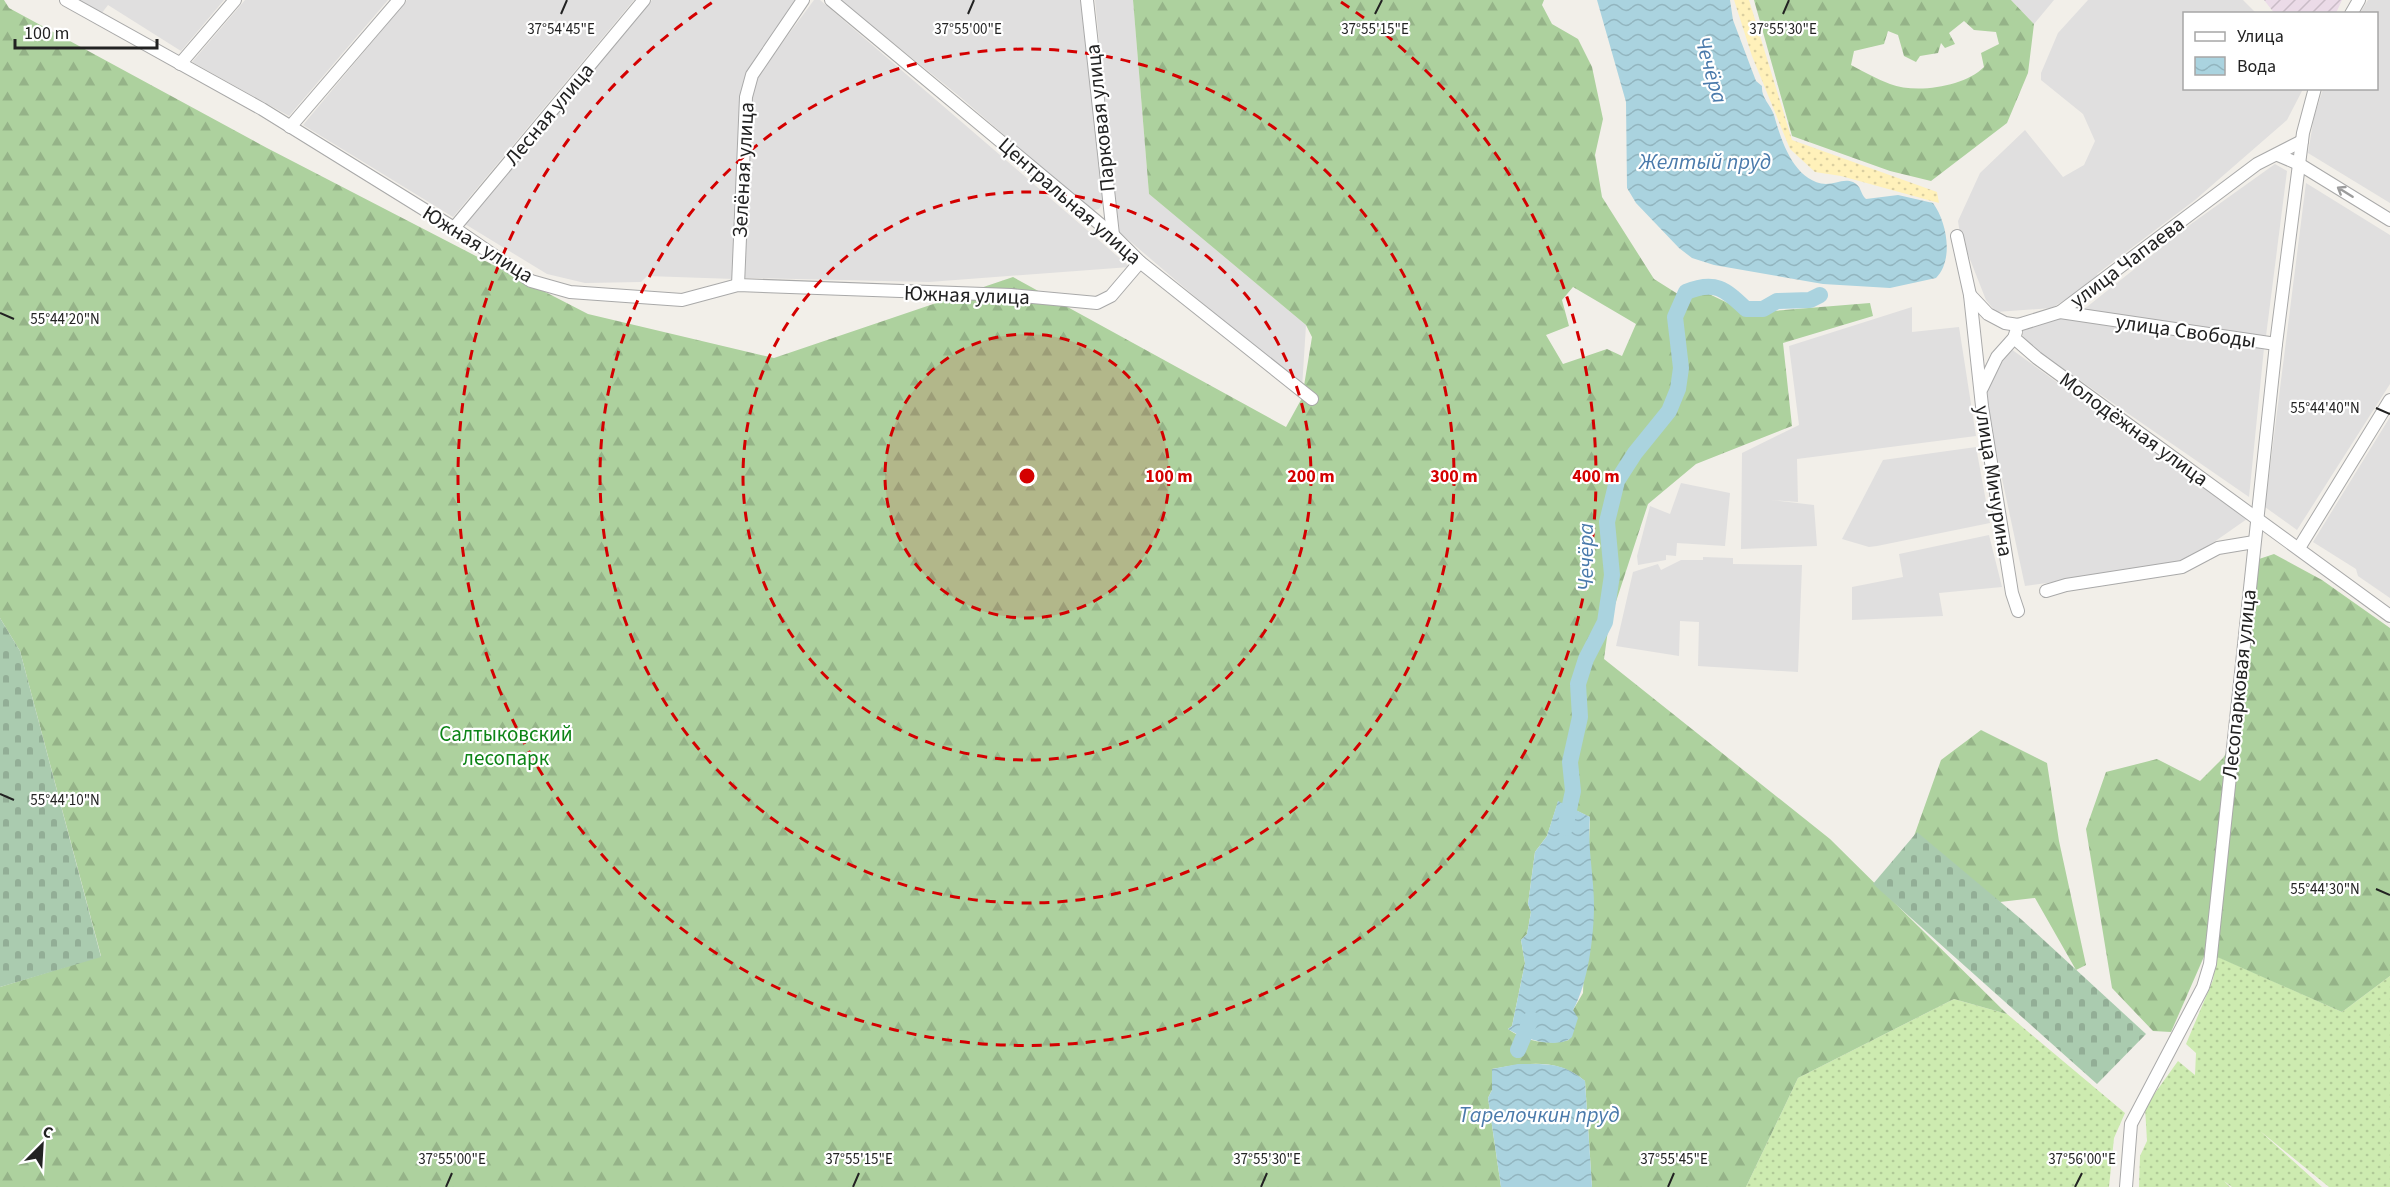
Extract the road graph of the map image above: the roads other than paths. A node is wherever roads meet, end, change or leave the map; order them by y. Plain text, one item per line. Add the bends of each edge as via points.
1 (66, 0) edge
2 (235, 0) edge
3 (399, 0) edge
4 (644, 0) edge
5 (803, 0) edge
6 (831, 0) edge
7 (1088, 0) edge
8 (180, 64) junction
9 (2315, 90) edge
10 (290, 127) junction
11 (2302, 141) junction
12 (2278, 155) junction
13 (2299, 164) junction
14 (2390, 220) edge
15 (454, 228) junction
16 (1113, 236) junction
17 (1957, 236) dead end
18 (1140, 262) junction
19 (738, 285) junction
20 (1970, 295) junction
21 (2060, 312) junction
22 (2018, 325) junction
23 (2014, 338) junction
24 (2276, 344) junction
25 (1981, 390) junction
26 (1312, 399) dead end
27 (2390, 400) edge
28 (2256, 518) junction
29 (2254, 542) junction
30 (2299, 548) junction
31 (2046, 591) dead end
32 (2018, 611) dead end
33 (2390, 616) edge
34 (2126, 1187) edge

1 - 8 street, Южная улица
2 - 8 street
3 - 10 street
4 - 15 street, Лесная улица
5 - 19 street, Зелёная улица via 752,75 746,97
6 - 16 street, Центральная улица
7 - 16 street, Парковая улица
8 - 10 street, Южная улица
9 - 11 street, Лесопарковая улица
10 - 15 street, Южная улица
11 - 12 street, улица Чапаева
11 - 13 street, Лесопарковая улица
12 - 13 street
12 - 21 street, улица Чапаева via 2257,164
14 -> 13 street
13 - 24 street, Лесопарковая улица
15 - 19 street, Южная улица via 531,281 570,291 682,300
16 - 18 street, Центральная улица
17 - 20 street
18 - 19 street, Южная улица via 1111,296 1097,303 1011,295
18 - 26 street, Центральная улица
20 - 22 street via 1997,320
20 - 25 street
21 - 22 street, улица Чапаева
21 - 24 street, улица Свободы
22 - 23 street, улица Мичурина
23 - 25 street, улица Мичурина via 1997,357
23 - 28 street, Молодёжная улица
24 - 28 street, Лесопарковая улица
25 - 32 street, улица Мичурина via 2006,561
27 - 30 street
28 - 29 street, Лесопарковая улица
28 - 30 street, Молодёжная улица
29 - 31 street via 2218,548 2182,567
29 - 34 street, Лесопарковая улица via 2210,964 2203,987 2131,1124
30 - 33 street, Молодёжная улица

